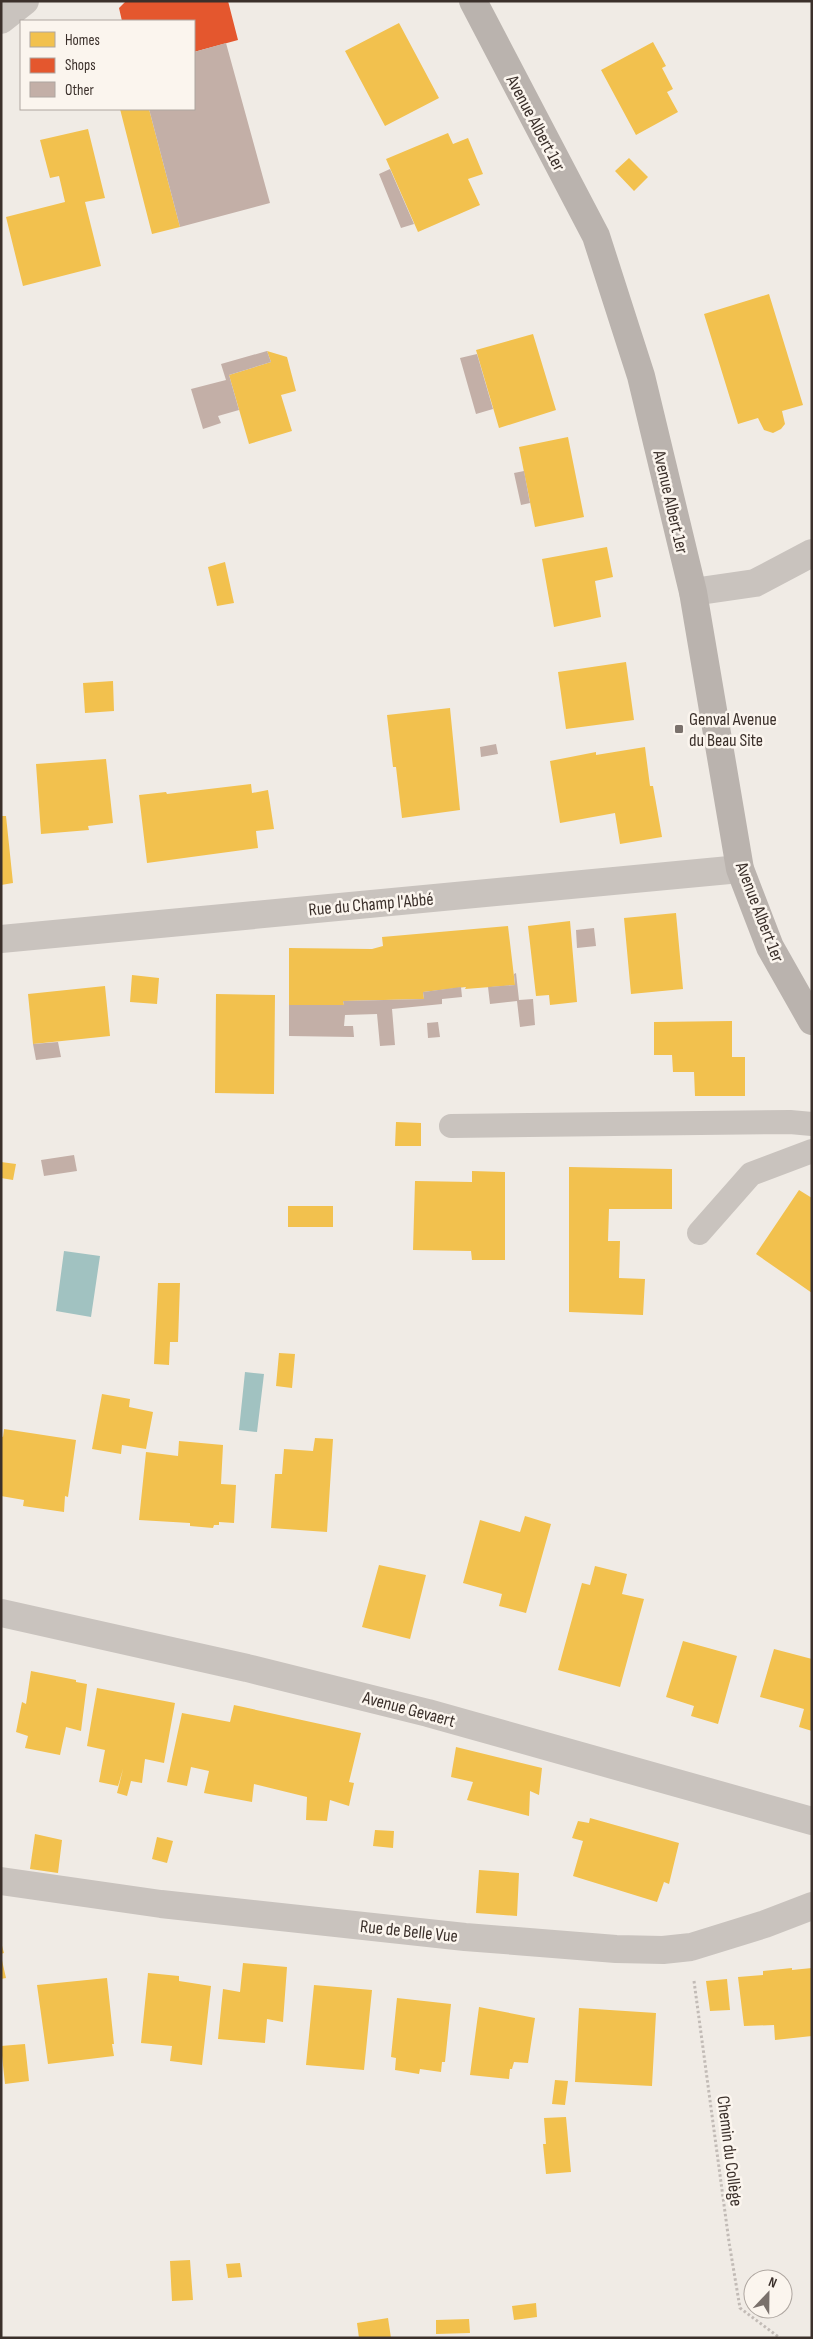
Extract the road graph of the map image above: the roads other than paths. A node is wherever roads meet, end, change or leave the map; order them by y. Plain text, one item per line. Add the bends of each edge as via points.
1 (25, 1) edge
2 (473, 1) edge
3 (1, 20) edge
4 (812, 553) edge
5 (693, 592) junction
6 (740, 869) junction
7 (1, 939) edge
8 (812, 1021) edge
9 (812, 1124) edge
10 (451, 1126) dead end
11 (812, 1151) edge
12 (699, 1233) dead end
13 (1, 1613) edge
14 (812, 1822) edge
15 (1, 1881) edge
16 (812, 1906) edge

1 - 3 street
2 - 5 main road, Avenue Albert 1er via 596,236 641,376
4 - 5 street via 755,583
5 - 6 main road, Avenue Albert 1er
6 - 7 street, Rue du Champ l'Abbé
6 - 8 main road, Avenue Albert 1er via 770,947
9 - 10 lane
11 - 12 lane via 751,1174
13 - 14 street, Avenue Gevaert via 428,1713
15 - 16 street, Rue de Belle Vue via 161,1904 465,1937 616,1949 691,1947

